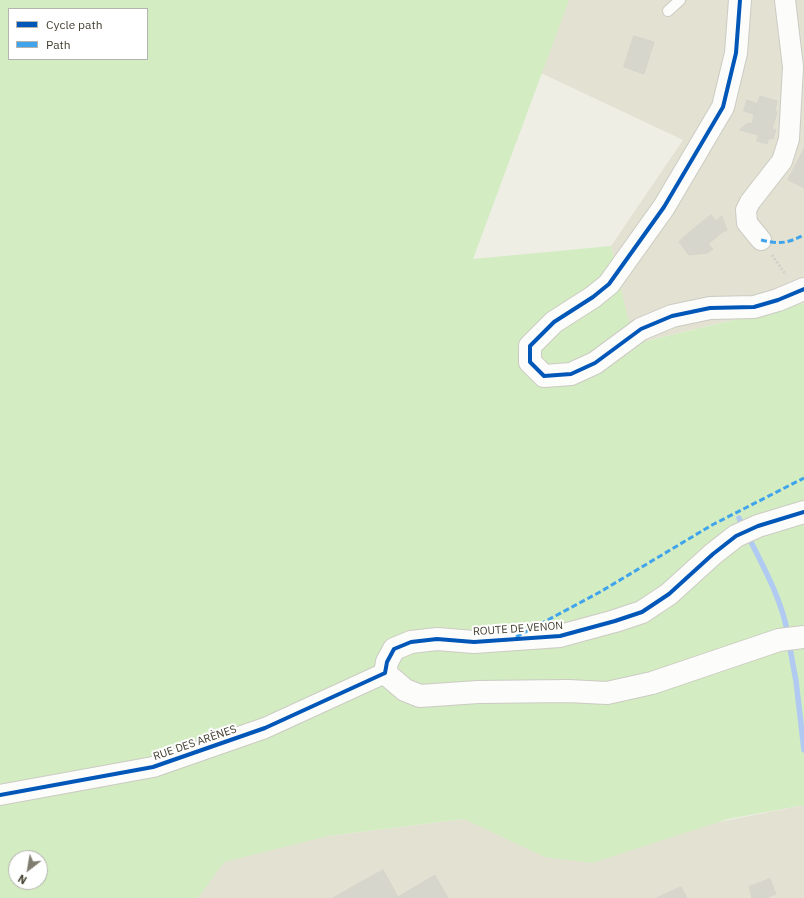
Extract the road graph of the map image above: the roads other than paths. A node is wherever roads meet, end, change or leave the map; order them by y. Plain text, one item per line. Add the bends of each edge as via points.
1 (680, 0) edge
2 (740, 0) edge
3 (785, 0) edge
4 (668, 12) dead end
5 (761, 240) road end
6 (801, 290) edge
7 (804, 512) edge
8 (794, 638) edge
9 (385, 673) junction
10 (0, 795) edge

1 - 4 lane
2 - 6 street via 736,53 723,107 664,207 609,284 554,322 530,346 530,362 544,376 571,374 595,364 641,329 672,316 710,308 754,307
3 - 5 street via 793,67 788,139 782,161 746,210 747,223
7 - 9 street, ROUTE DE VENON via 758,526 736,536 669,594 642,612 560,636 474,642 437,639 411,642 394,648
8 - 9 street via 652,684 607,693 478,692 420,696 405,690
9 - 10 street, RUE DES ARÈNES via 265,728 153,768

